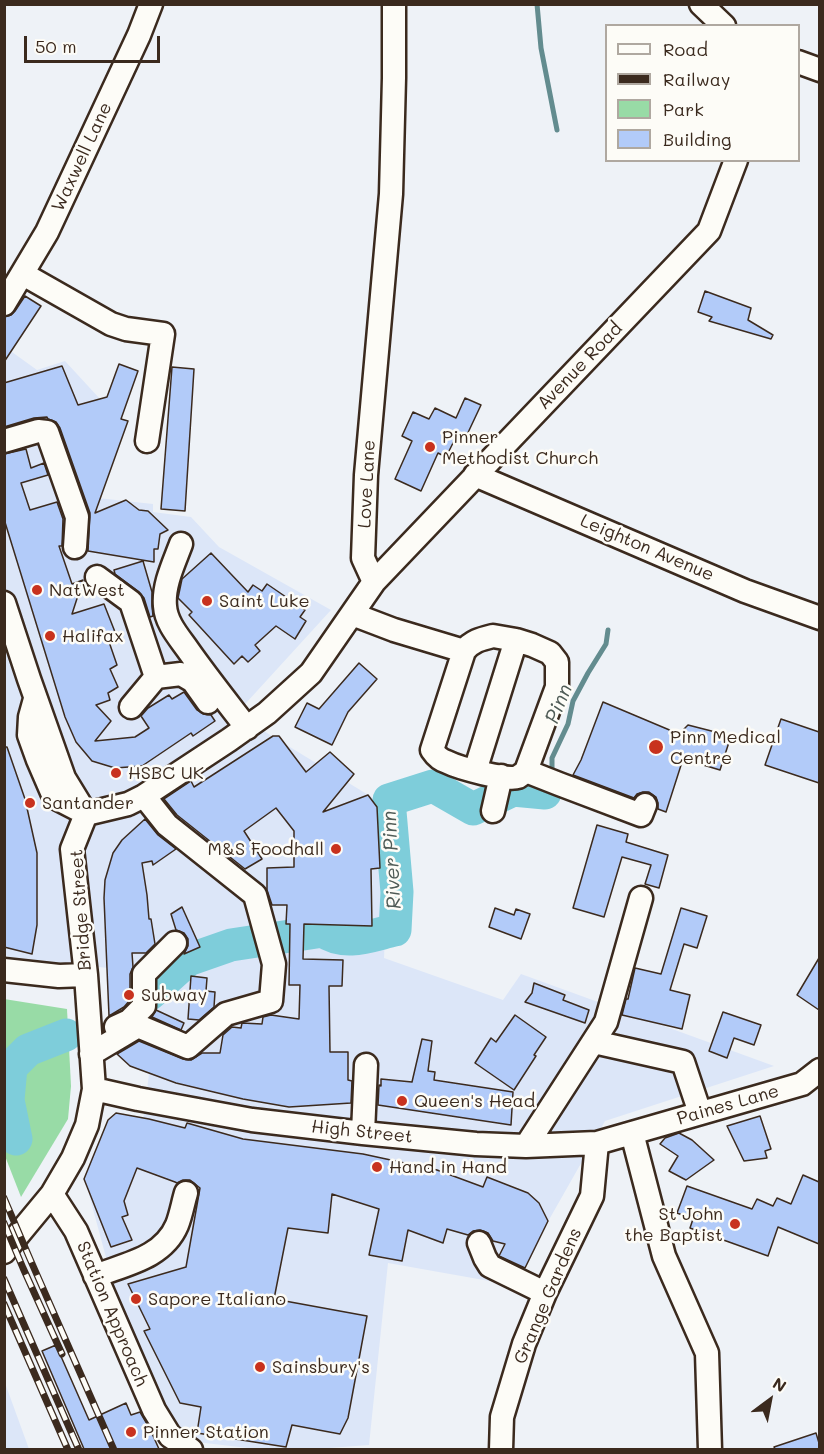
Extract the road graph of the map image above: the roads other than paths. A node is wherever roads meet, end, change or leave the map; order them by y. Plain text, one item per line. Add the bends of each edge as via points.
1 (151, 4) edge
2 (394, 4) edge
3 (701, 4) edge
4 (722, 24) edge
5 (800, 63) edge
6 (819, 70) edge
7 (735, 162) edge
8 (23, 274) junction
9 (4, 304) edge
10 (4, 441) edge
11 (147, 441) dead end
12 (475, 475) junction
13 (181, 544) dead end
14 (75, 547) dead end
15 (97, 577) dead end
16 (374, 582) junction
17 (4, 603) edge
18 (352, 614) junction
19 (819, 618) edge
20 (9, 634) edge
21 (516, 640) junction
22 (464, 651) junction
23 (156, 677) junction
24 (131, 707) dead end
25 (241, 732) junction
26 (475, 771) junction
27 (531, 773) junction
28 (500, 781) junction
29 (144, 796) junction
30 (645, 805) dead end
31 (493, 811) dead end
32 (86, 814) junction
33 (641, 898) dead end
34 (175, 943) dead end
35 (4, 970) edge
36 (86, 975) junction
37 (594, 1042) junction
38 (91, 1046) junction
39 (366, 1065) dead end
40 (819, 1070) edge
41 (94, 1089) junction
42 (700, 1113) junction
43 (363, 1133) junction
44 (632, 1133) junction
45 (597, 1143) junction
46 (526, 1146) junction
47 (186, 1193) dead end
48 (52, 1194) junction
49 (479, 1243) dead end
50 (4, 1252) edge
51 (96, 1276) junction
52 (545, 1293) junction
53 (191, 1449) edge
54 (501, 1449) edge
55 (710, 1449) edge

1 - 8 street, Waxwell Lane via 47,232
2 - 16 street, Love Lane via 391,194 366,475 363,558
3 - 4 street
5 - 6 street
7 - 12 street, Avenue Road via 709,231
8 - 9 street, Waxwell Lane
8 - 11 street via 111,324 163,334
10 - 14 street via 47,432 77,517
12 - 16 street, Avenue Road
12 - 19 street, Leighton Avenue via 745,591
13 - 25 street via 166,588 166,616
15 - 23 street via 130,602
16 - 18 street
17 - 20 street
18 - 22 street
18 - 25 street via 311,673
20 - 32 street via 64,778
21 - 22 street via 493,636 470,644
21 - 26 street
21 - 27 street via 550,653 557,662 557,687
22 - 26 street via 432,750 446,762
23 - 24 street
23 - 25 street via 181,674 193,681
25 - 29 street
26 - 28 street
27 - 28 street
27 - 30 street via 641,814
28 - 31 street
29 - 32 street
29 - 38 street via 167,825 255,895 274,964 271,1001 226,1014 188,1047 138,1026
32 - 36 street, Bridge Street via 72,849
33 - 37 street via 606,1022
34 - 38 street via 144,974 144,1006
35 - 36 street
36 - 38 street, Bridge Street
37 - 42 street via 683,1062
37 - 46 street
38 - 41 street, Bridge Street
39 - 43 street
40 - 42 street, Paines Lane via 801,1084
41 - 43 street, High Street via 252,1120
41 - 48 street, Bridge Street via 87,1125
42 - 44 street, Paines Lane
43 - 46 street, High Street
44 - 45 street, High Street
44 - 55 street via 664,1256 707,1353
45 - 46 street, High Street
45 - 52 street, Grange Gardens via 592,1196
47 - 51 street via 177,1226 164,1246 150,1256
48 - 50 street, Bridge Street
48 - 51 street, Station Approach via 76,1231
49 - 52 street via 490,1266
51 - 53 street, Station Approach via 154,1410 170,1436
52 - 54 street, Grange Gardens via 524,1344 502,1417

